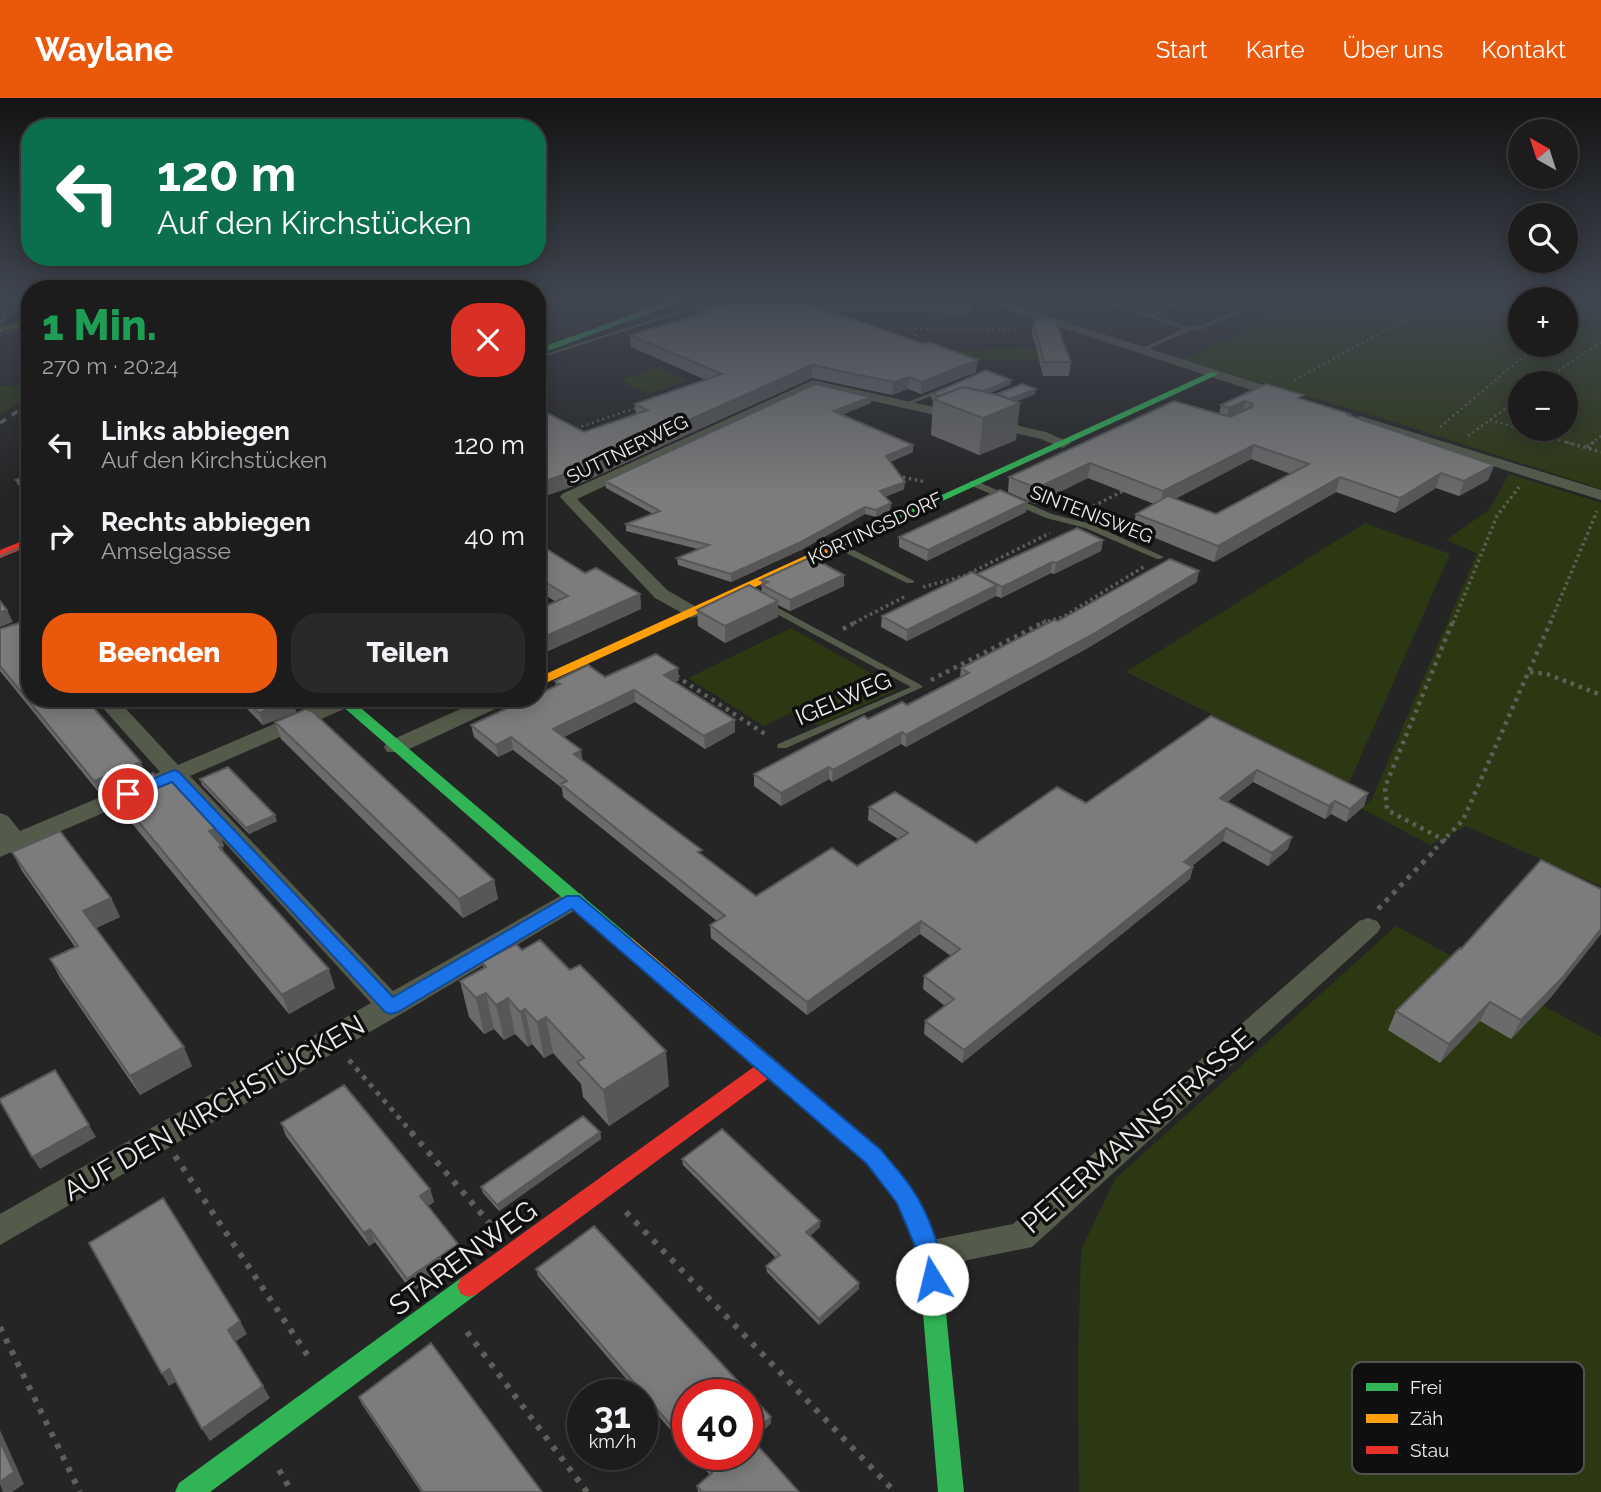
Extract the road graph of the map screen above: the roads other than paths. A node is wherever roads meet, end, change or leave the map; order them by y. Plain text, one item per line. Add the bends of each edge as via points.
1 (1185, 365) edge
2 (1214, 374) junction
3 (956, 385) edge
4 (1298, 400) edge
5 (906, 404) junction
6 (1351, 417) edge
7 (1063, 443) junction
8 (973, 483) junction
9 (1601, 495) edge
10 (837, 545) junction
11 (21, 546) edge
12 (0, 554) edge
13 (1160, 557) road end
14 (910, 581) road end
15 (740, 590) junction
16 (691, 612) junction
17 (21, 628) edge
18 (0, 635) edge
19 (546, 679) edge
20 (112, 707) edge
21 (326, 707) edge
22 (350, 707) edge
23 (483, 707) edge
24 (782, 746) road end
25 (396, 747) junction
26 (174, 775) junction
27 (0, 821) edge
28 (8, 846) edge
29 (573, 900) junction
30 (1368, 927) road end
31 (391, 1007) junction
32 (769, 1067) junction
33 (0, 1231) edge
34 (929, 1253) junction
35 (188, 1492) edge
36 (951, 1492) edge

1 - 2 street
2 - 4 street
2 - 7 street, KÖRTINGSDORF
3 - 5 lane
5 - 7 street, SUTTNERWEG via 955,412
5 - 16 street, SUTTNERWEG via 813,384 568,496 661,593
6 - 9 street
7 - 8 street, KÖRTINGSDORF
8 - 10 street, KÖRTINGSDORF
8 - 13 lane, SINTENISWEG
10 - 14 lane
10 - 15 street, KÖRTINGSDORF
11 - 12 street
15 - 16 street, KÖRTINGSDORF
15 - 24 lane, IGELWEG via 918,687
16 - 19 street, KÖRTINGSDORF
17 - 18 street
20 - 26 street
21 - 26 street
22 - 25 street
23 - 25 street
25 - 29 street
26 - 28 street
26 - 31 street
27 - 28 street
29 - 31 street, AUF DEN KIRCHSTÜCKEN
29 - 32 street
30 - 34 street, PETERMANNSTRASSE via 1021,1237
31 - 33 street, AUF DEN KIRCHSTÜCKEN
32 - 34 street via 874,1156 905,1197
32 - 35 street, STARENWEG
34 - 36 street

